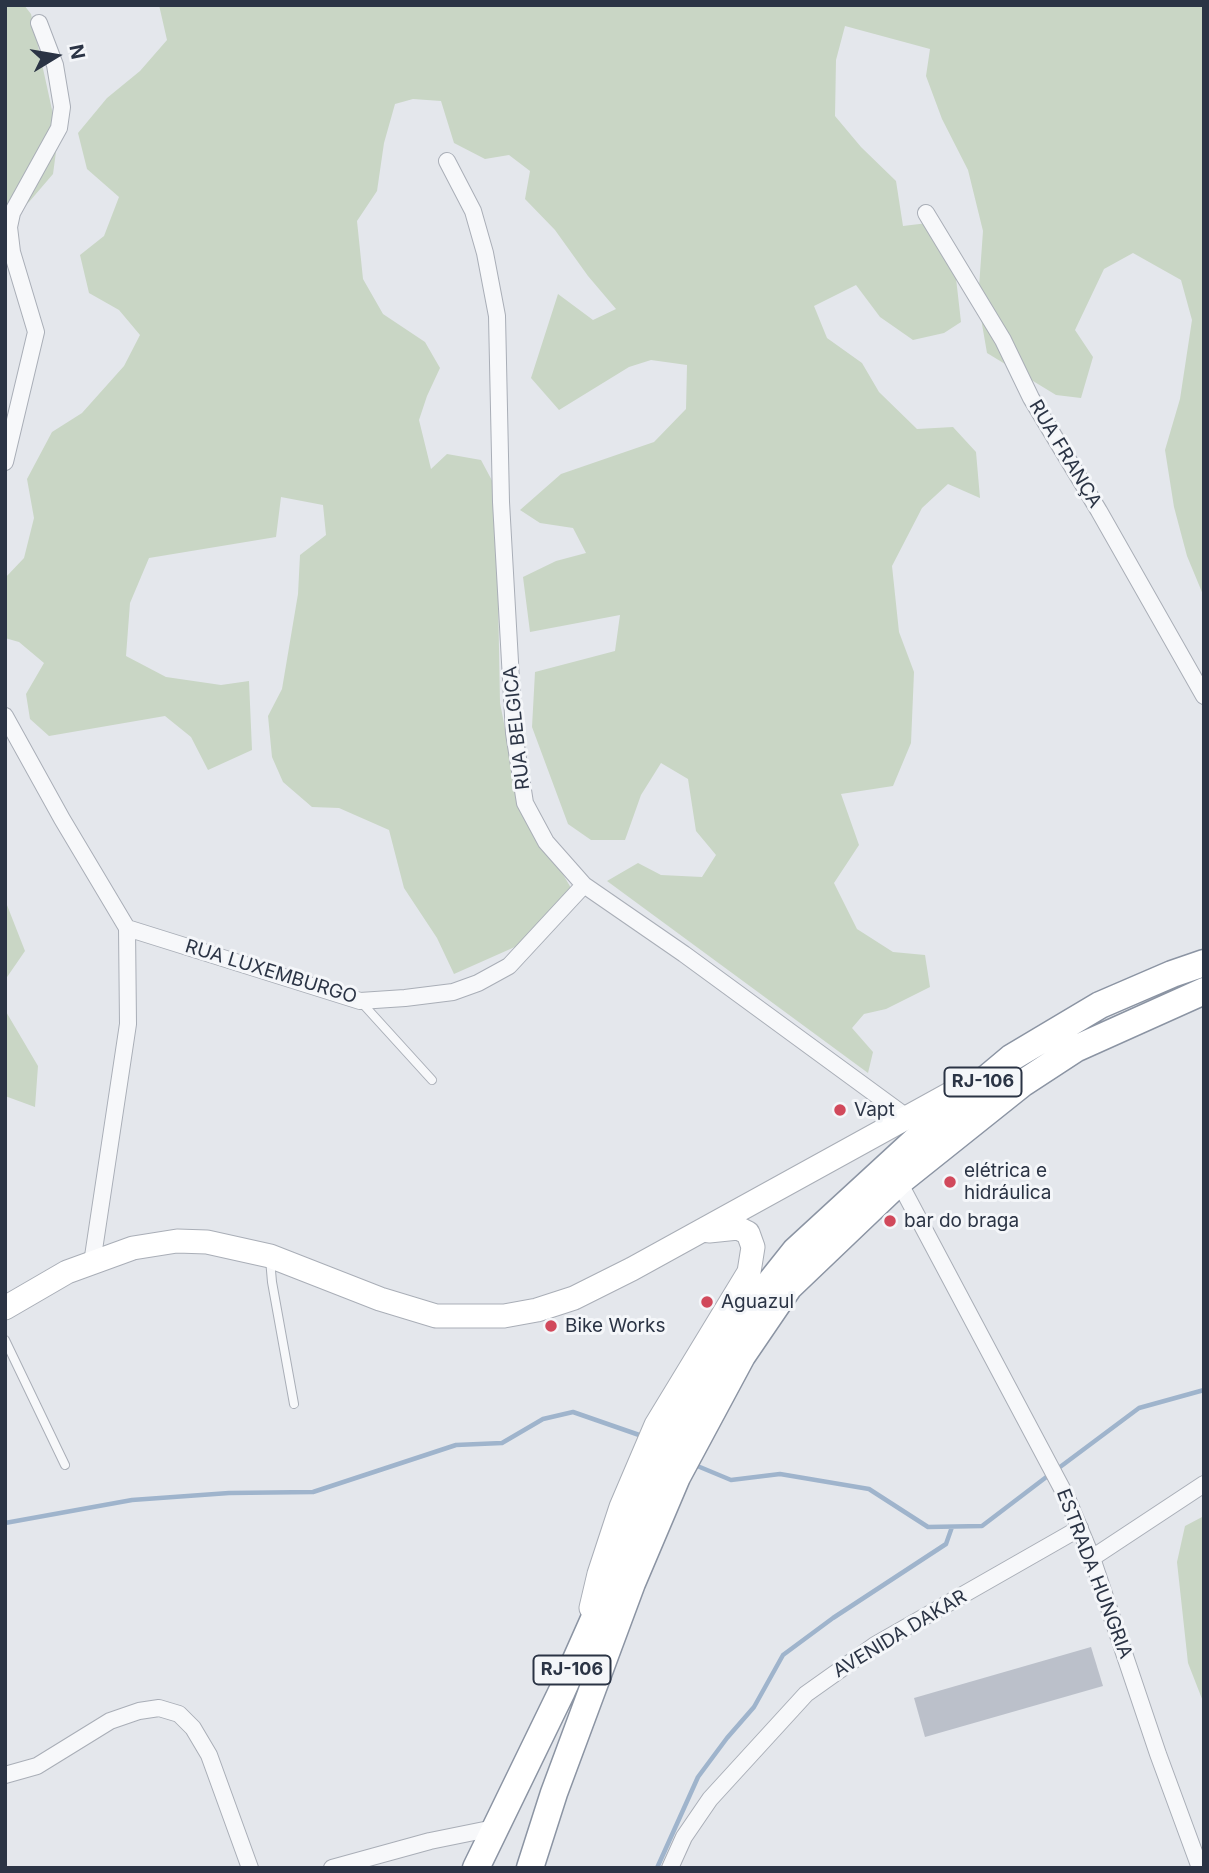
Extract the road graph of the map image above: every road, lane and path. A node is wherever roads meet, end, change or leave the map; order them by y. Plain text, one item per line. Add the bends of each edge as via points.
1 (39, 23) dead end
2 (447, 160) dead end
3 (926, 213) dead end
4 (5, 462) edge
5 (1204, 696) edge
6 (5, 716) edge
7 (584, 885) junction
8 (127, 928) junction
9 (1204, 963) edge
10 (1195, 998) edge
11 (360, 1000) junction
12 (1011, 1058) junction
13 (432, 1080) dead end
14 (908, 1118) junction
15 (899, 1182) junction
16 (696, 1234) junction
17 (270, 1256) junction
18 (92, 1263) junction
19 (5, 1308) edge
20 (5, 1340) edge
21 (294, 1404) dead end
22 (673, 1439) junction
23 (65, 1465) dead end
24 (659, 1468) junction
25 (1204, 1484) edge
26 (1080, 1528) junction
27 (1092, 1558) junction
28 (5, 1775) edge
29 (494, 1828) junction
30 (250, 1868) edge
31 (332, 1868) edge
32 (476, 1868) edge
33 (530, 1868) edge
34 (670, 1868) edge
35 (1200, 1868) edge

1 - 4 street via 55,65 62,107 60,128 12,213 9,227 36,332
2 - 7 street, RUA BELGICA via 472,211 497,316 501,502 519,776 525,803 546,842
3 - 5 street, RUA FRANÇA
6 - 8 street
7 - 11 street, RUA LUXEMBURGO via 509,966 478,983 453,992
7 - 14 street, RUA BELGICA
8 - 11 street, RUA LUXEMBURGO
8 - 18 street via 128,1024
9 - 12 highway, RJ-106 via 1100,1005
10 - 15 highway, RJ-106 via 1075,1049 1033,1076
11 - 13 lane
12 - 14 main road
12 - 22 highway, RJ-106 via 795,1251 744,1315
14 - 16 main road
15 - 22 highway, RJ-106 via 789,1287 742,1356
15 - 26 street, ESTRADA HUNGRIA
16 - 17 main road via 573,1298 504,1316 436,1317
16 - 22 main road via 743,1229 751,1239 752,1264 743,1286 705,1342
17 - 18 main road via 207,1242 177,1241 133,1248
17 - 21 lane
18 - 19 main road
20 - 23 lane
22 - 24 highway, RJ-106
24 - 29 highway, RJ-106 via 582,1648
24 - 33 highway, RJ-106 via 632,1583
25 - 27 street
26 - 27 street, ESTRADA HUNGRIA
26 - 34 street, AVENIDA DAKAR via 875,1645 806,1694 710,1799
27 - 35 street, ESTRADA HUNGRIA
28 - 30 street via 37,1766 129,1714 159,1708 179,1714 209,1755
29 - 31 street
29 - 32 highway, RJ-106

